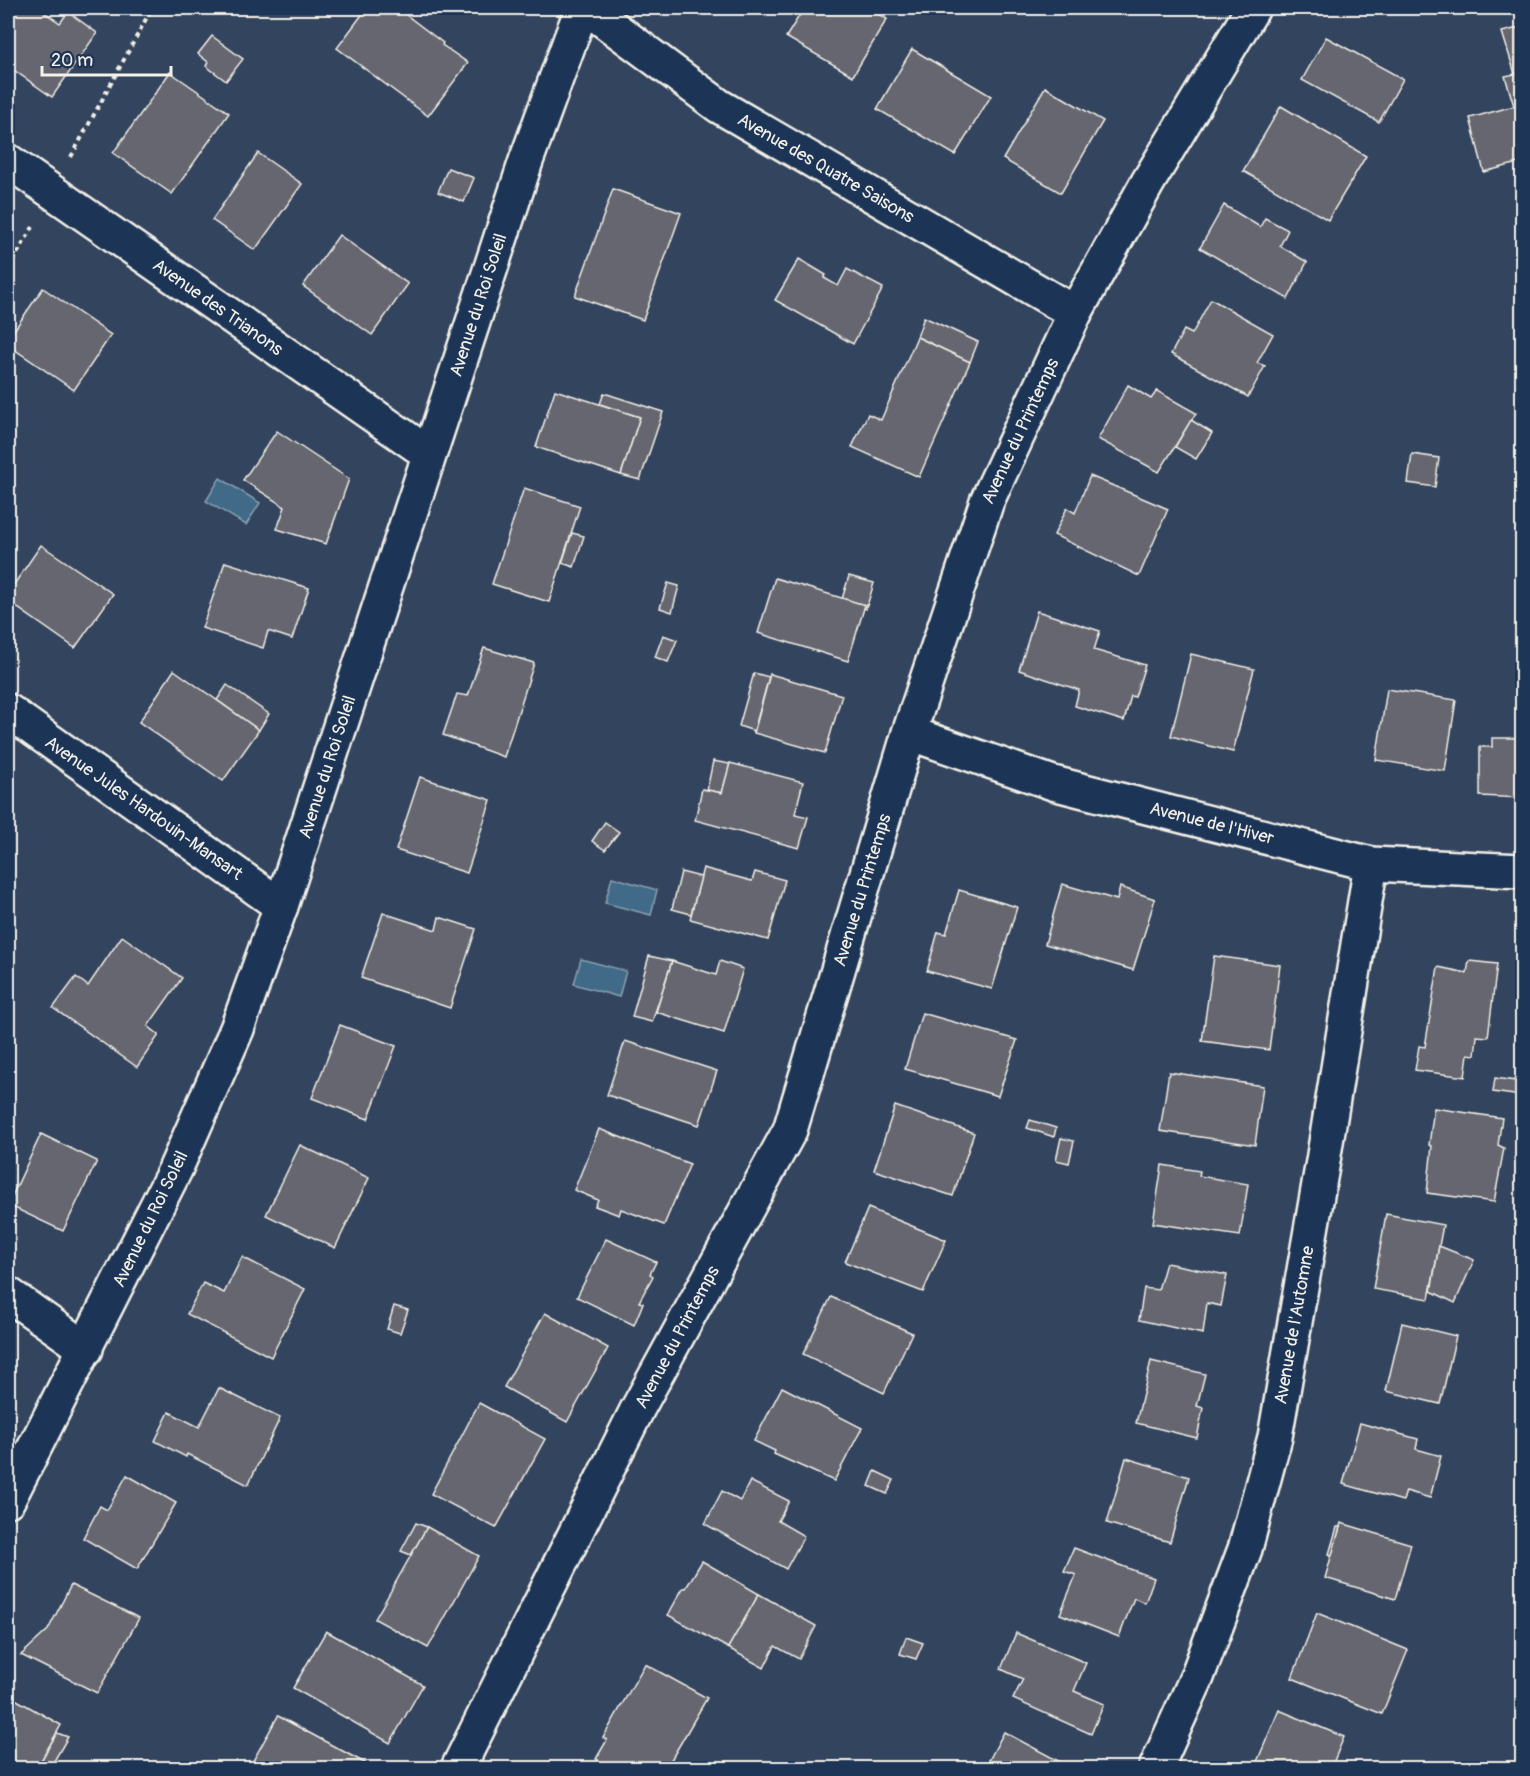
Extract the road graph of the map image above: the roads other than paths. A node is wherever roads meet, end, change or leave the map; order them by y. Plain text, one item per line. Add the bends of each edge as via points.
1 (582, 8) edge
2 (587, 8) edge
3 (1253, 8) edge
4 (8, 161) edge
5 (1075, 313) junction
6 (429, 454) junction
7 (8, 711) edge
8 (909, 733) junction
9 (1371, 864) junction
10 (1522, 871) edge
11 (281, 906) junction
12 (8, 1294) edge
13 (86, 1348) junction
14 (8, 1500) edge
15 (458, 1768) edge
16 (1156, 1768) edge

1 - 6 street, Avenue du Roi Soleil via 526,161
2 - 5 street, Avenue des Quatre Saisons via 720,106
3 - 5 street, Avenue du Printemps
4 - 6 street, Avenue des Trianons
5 - 8 street, Avenue du Printemps via 987,501
6 - 11 street, Avenue du Roi Soleil
7 - 11 street, Avenue Jules Hardouin-Mansart
8 - 9 street, Avenue de l'Hiver via 1053,783
8 - 15 street, Avenue du Printemps via 790,1130 638,1408
9 - 10 street, Avenue de l'Hiver
9 - 16 street, Avenue de l'Automne via 1275,1437 1245,1549 1197,1677
11 - 13 street, Avenue du Roi Soleil via 209,1096
12 - 13 street
13 - 14 street, Avenue du Roi Soleil

